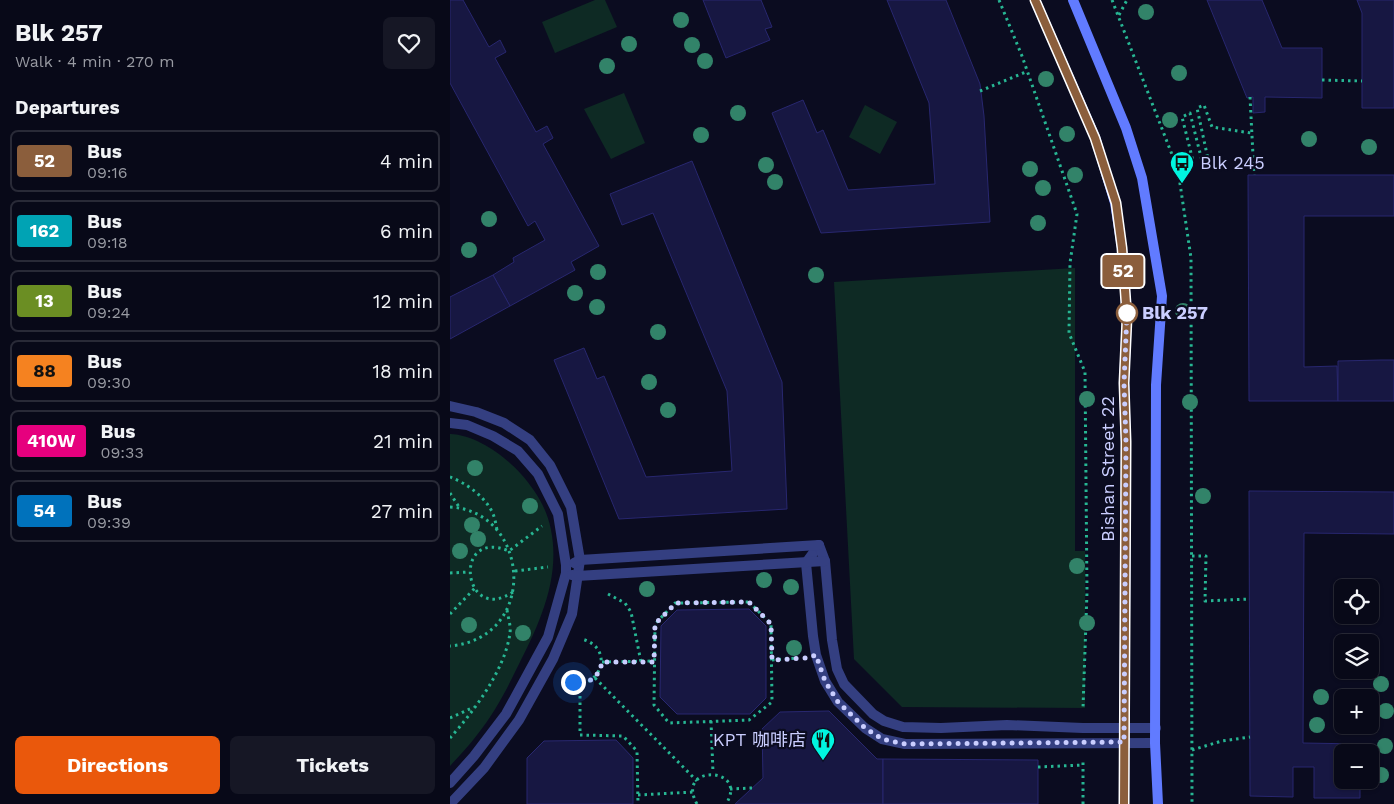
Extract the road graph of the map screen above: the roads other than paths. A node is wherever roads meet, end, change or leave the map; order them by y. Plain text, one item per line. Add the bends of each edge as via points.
1 (1035, 0) edge
2 (1073, 0) edge
3 (450, 406) edge
4 (450, 423) edge
5 (819, 545) junction
6 (580, 560) junction
7 (825, 561) junction
8 (806, 563) junction
9 (566, 569) junction
10 (577, 576) junction
11 (1125, 728) junction
12 (1156, 728) junction
13 (1124, 742) junction
14 (1155, 743) junction
15 (450, 783) edge
16 (450, 804) edge
17 (1124, 804) edge
18 (1158, 804) edge

1 - 11 main road, Bishan Street 22 via 1095,138 1116,203 1122,248 1127,318 1124,383
2 - 12 main road via 1126,128 1142,178 1162,296 1156,385
3 - 6 lane via 504,423 530,440 550,465 571,507
4 - 9 lane via 467,425 493,436 518,451 538,474 558,514
5 - 6 lane
5 - 7 lane
5 - 8 lane
6 - 9 lane
6 - 10 lane
7 - 8 lane
7 - 11 lane via 837,670 844,684 872,714 884,721 904,727
8 - 10 lane
8 - 13 lane via 816,655 825,681 838,702 865,728 882,739 905,744
9 - 10 lane
9 - 15 lane via 548,637 511,706
10 - 16 lane via 572,614 553,659 519,720 484,768
11 - 12 lane
11 - 13 main road, Bishan Street 22
12 - 14 main road
13 - 14 lane
13 - 17 main road, Bishan Street 22
14 - 18 main road

